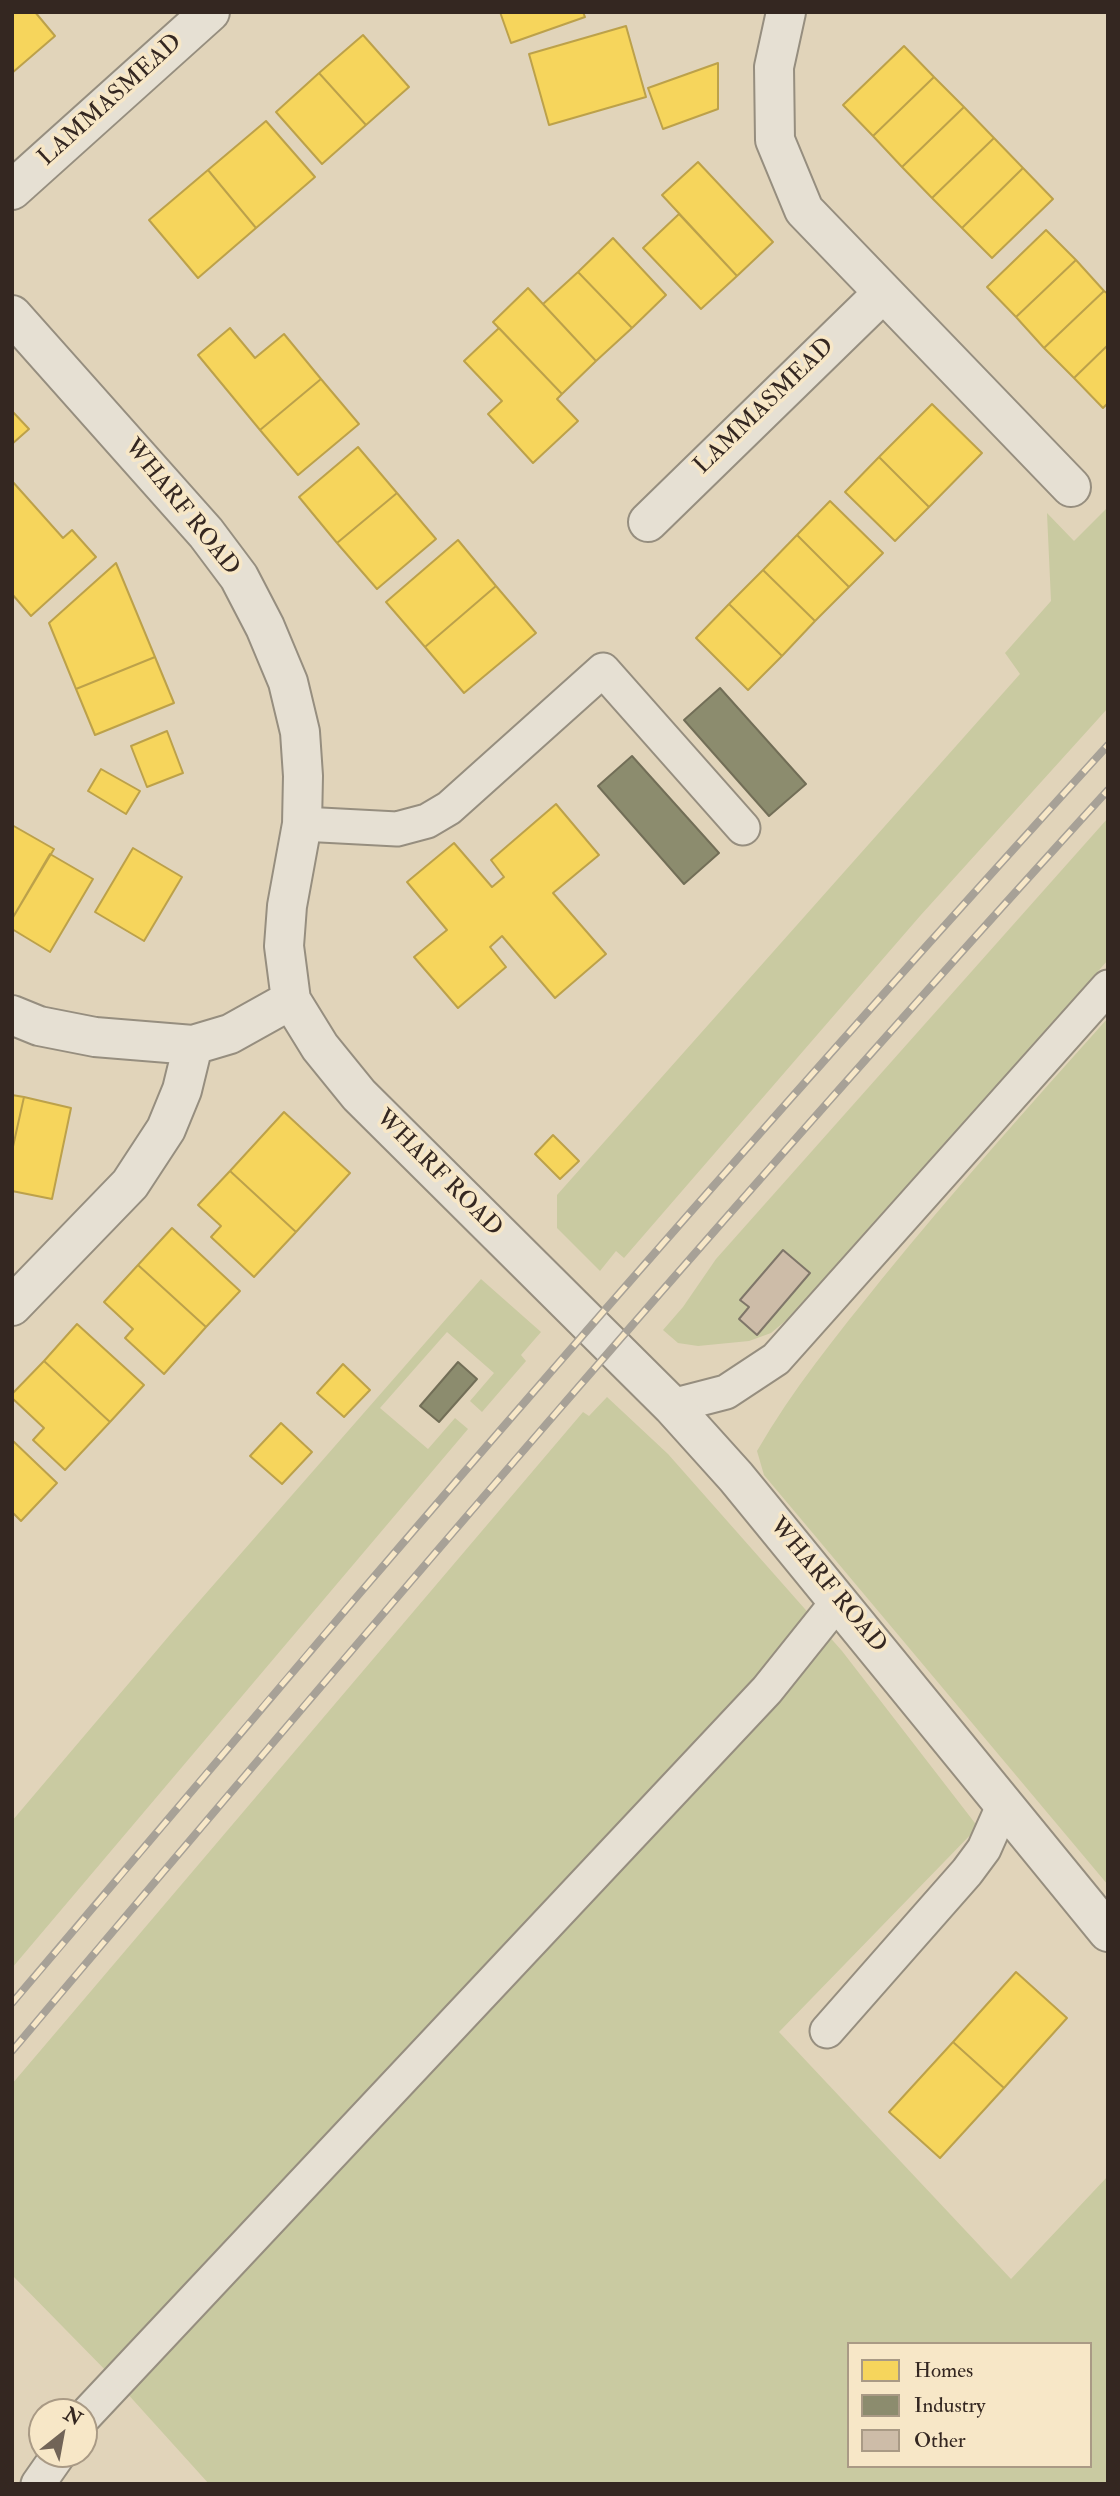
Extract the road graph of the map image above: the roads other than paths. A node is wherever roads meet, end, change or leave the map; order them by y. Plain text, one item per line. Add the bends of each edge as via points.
1 (210, 12) edge
2 (786, 12) edge
3 (12, 190) edge
4 (883, 293) junction
5 (12, 315) edge
6 (1071, 487) dead end
7 (648, 522) dead end
8 (302, 824) junction
9 (743, 828) dead end
10 (1108, 987) edge
11 (291, 1000) junction
12 (12, 1015) edge
13 (193, 1045) junction
14 (12, 1306) edge
15 (672, 1406) junction
16 (839, 1600) junction
17 (1004, 1804) junction
18 (1108, 1932) edge
19 (827, 2031) dead end
20 (98, 2402) edge
21 (49, 2468) edge
22 (38, 2484) edge

1 - 3 street, LAMMASMEAD
2 - 4 street via 774,67 775,140 804,210
4 - 6 street
4 - 7 street, LAMMASMEAD
5 - 8 street, WHARF ROAD via 154,472 239,577 288,682 300,732
8 - 9 lane via 397,829 427,821 449,808 603,670
8 - 11 street, WHARF ROAD via 284,946
10 - 15 lane via 776,1359 726,1392
11 - 13 street via 230,1034
11 - 15 street, WHARF ROAD via 320,1047 359,1095
12 - 13 street via 39,1026 94,1037
13 - 14 street via 166,1129 130,1184
15 - 16 street, WHARF ROAD
16 - 17 street, WHARF ROAD
16 - 20 lane via 767,1690
17 - 18 street, WHARF ROAD
17 - 19 lane via 984,1850 967,1872
21 - 22 lane

